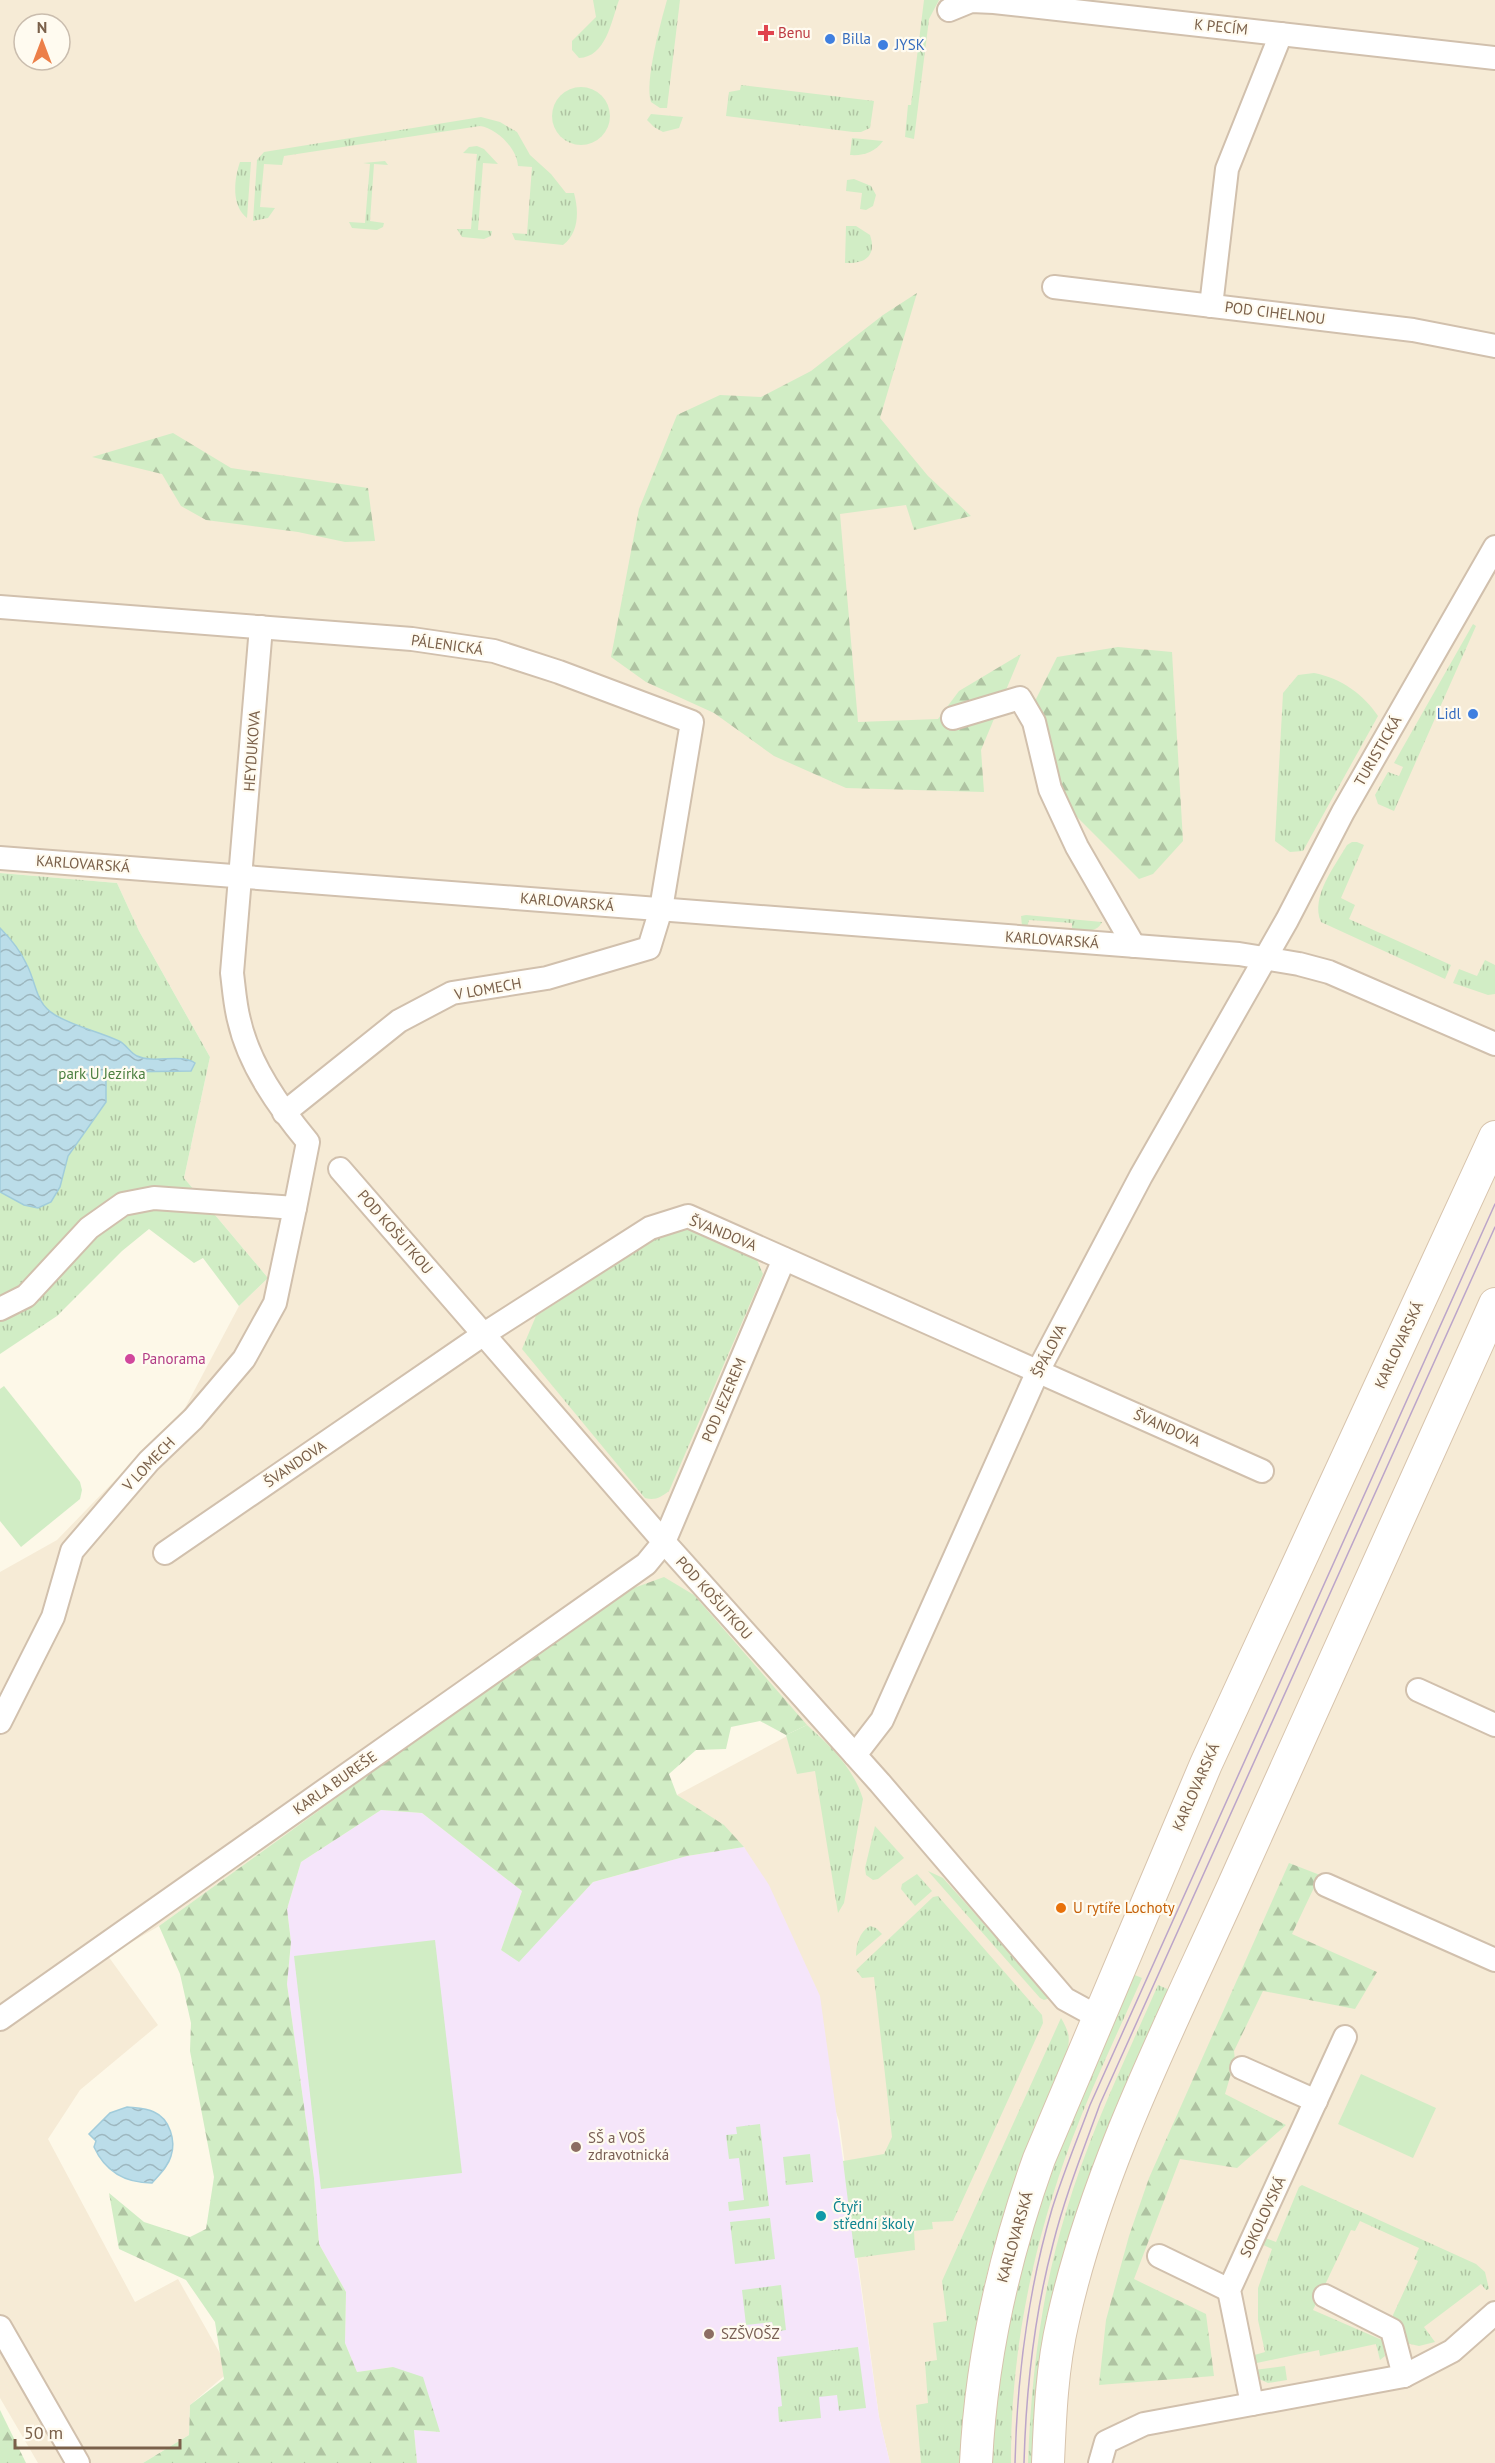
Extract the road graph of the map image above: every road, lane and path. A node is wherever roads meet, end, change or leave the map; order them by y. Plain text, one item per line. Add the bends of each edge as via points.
1 (950, 10) dead end
2 (1281, 34) junction
3 (1495, 58) edge
4 (1054, 286) dead end
5 (1212, 306) junction
6 (1495, 346) edge
7 (1495, 547) edge
8 (0, 607) edge
9 (261, 627) junction
10 (953, 718) dead end
11 (0, 858) edge
12 (242, 876) junction
13 (661, 909) junction
14 (1134, 946) junction
15 (1266, 958) junction
16 (1495, 1044) edge
17 (284, 1113) junction
18 (1495, 1137) edge
19 (340, 1169) dead end
20 (295, 1208) junction
21 (784, 1259) junction
22 (1495, 1304) edge
23 (0, 1309) edge
24 (484, 1334) junction
25 (1038, 1371) junction
26 (1262, 1470) dead end
27 (664, 1542) junction
28 (165, 1553) dead end
29 (1418, 1690) dead end
30 (0, 1722) edge
31 (1495, 1725) edge
32 (855, 1755) junction
33 (1326, 1885) dead end
34 (1495, 1960) edge
35 (1098, 2017) junction
36 (0, 2019) edge
37 (1345, 2037) dead end
38 (1242, 2068) dead end
39 (1316, 2101) junction
40 (1159, 2256) dead end
41 (1229, 2290) junction
42 (1325, 2296) dead end
43 (1495, 2313) edge
44 (0, 2327) edge
45 (1404, 2376) junction
46 (1252, 2404) junction
47 (78, 2463) edge
48 (976, 2463) edge
49 (1048, 2463) edge
50 (1100, 2463) edge

1 - 2 street, K PECÍM via 971,1 994,2
2 - 3 street, K PECÍM
2 - 5 street via 1227,169
4 - 5 street, POD CIHELNOU
5 - 6 street, POD CIHELNOU via 1413,330
7 - 15 street, TURISTICKÁ via 1343,812
8 - 9 street, PÁLENICKÁ
9 - 12 street, HEYDUKOVA
9 - 13 street, PÁLENICKÁ via 412,639 494,651 692,722
10 - 14 street via 1020,698 1034,722 1050,789 1077,847
11 - 12 street, KARLOVARSKÁ
12 - 13 street, KARLOVARSKÁ
12 - 17 street via 232,973 239,1021 253,1059
13 - 14 street, KARLOVARSKÁ
13 - 17 street, V LOMECH via 649,948 547,978 452,993 399,1021
14 - 15 street, KARLOVARSKÁ
15 - 16 street, KARLOVARSKÁ via 1329,972
15 - 25 street, ŠPÁLOVA via 1141,1176
17 - 20 street, V LOMECH via 308,1142
18 - 35 main road, KARLOVARSKÁ via 1206,1764
19 - 24 street, POD KOŠUTKOU
20 - 23 street via 154,1198 123,1204 89,1228 26,1296
20 - 30 street, V LOMECH via 275,1303 244,1359 72,1551 53,1617
21 - 24 street, ŠVANDOVA via 688,1216 650,1228
21 - 25 street, ŠVANDOVA
21 - 27 street, POD JEZEREM
22 - 49 main road via 1162,2044 1103,2184 1063,2319 1051,2395
24 - 27 street, POD KOŠUTKOU
24 - 28 street, ŠVANDOVA
25 - 26 street, ŠVANDOVA
25 - 32 street, ŠPÁLOVA via 882,1720
27 - 32 street, POD KOŠUTKOU
27 - 36 street, KARLA BUREŠE via 646,1564
29 - 31 street
32 - 35 street, POD KOŠUTKOU via 1065,1999
33 - 34 street
35 - 48 main road, KARLOVARSKÁ via 1039,2159 1013,2238 995,2307 984,2373
37 - 39 street, SOKOLOVSKÁ
38 - 39 street
39 - 41 street, SOKOLOVSKÁ
40 - 41 street
41 - 46 street
42 - 45 street via 1392,2330
43 - 45 street via 1452,2351
44 - 47 street
45 - 46 street
46 - 50 street via 1128,2430 1106,2442

